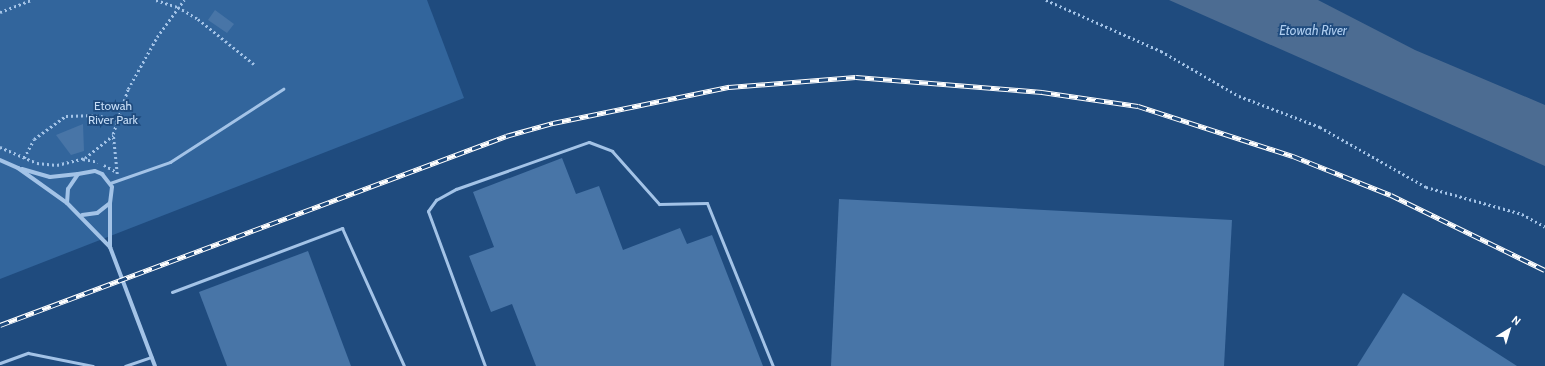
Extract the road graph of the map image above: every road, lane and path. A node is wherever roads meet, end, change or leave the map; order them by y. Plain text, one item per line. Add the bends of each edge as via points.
1 (31, 0) edge
2 (156, 0) edge
3 (184, 0) edge
4 (1046, 0) edge
5 (178, 7) junction
6 (0, 12) edge
7 (254, 64) dead end
8 (283, 89) dead end
9 (116, 120) junction
10 (113, 134) junction
11 (0, 147) edge
12 (24, 158) junction
13 (0, 160) edge
14 (18, 168) junction
15 (78, 174) junction
16 (120, 180) junction
17 (110, 183) junction
18 (67, 203) junction
19 (110, 203) junction
20 (82, 215) junction
21 (1545, 227) edge
22 (110, 247) junction
23 (172, 292) dead end
24 (151, 358) junction
25 (0, 363) edge
26 (93, 366) edge
27 (125, 366) edge
28 (155, 366) edge
29 (404, 366) edge
30 (485, 366) edge
31 (773, 366) edge

1 - 6 path
2 - 5 path
3 - 5 path
4 - 21 path via 1161,51 1239,96 1320,128 1426,187 1522,214
5 - 7 path via 222,36
5 - 9 path via 128,89
8 - 16 lane via 170,162
9 - 10 path
9 - 12 path via 96,115 66,116 34,139
10 - 12 path via 85,158 68,164 42,164
10 - 16 path via 116,171
11 - 12 path
13 - 14 street
14 - 15 street via 50,177
14 - 18 street
15 - 17 street via 94,171
15 - 18 street via 68,189
16 - 17 lane
17 - 19 street
18 - 20 street
19 - 20 street via 97,213
19 - 22 street
20 - 22 street
22 - 24 street
23 - 29 lane via 342,228
24 - 27 lane
24 - 28 street
25 - 26 lane via 28,353
30 - 31 lane via 428,211 436,200 456,189 589,142 612,151 658,204 707,203

